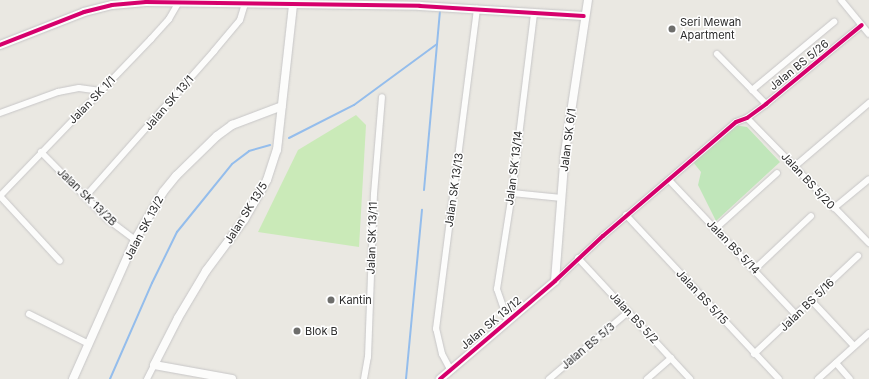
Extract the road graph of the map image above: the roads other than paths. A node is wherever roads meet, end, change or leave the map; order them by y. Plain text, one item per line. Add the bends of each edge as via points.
1 (588, 0) edge
2 (841, 0) edge
3 (180, 1) edge
4 (113, 2) edge
5 (294, 2) edge
6 (245, 4) junction
7 (477, 9) junction
8 (534, 13) junction
9 (584, 16) junction
10 (834, 22) dead end
11 (862, 25) junction
12 (869, 34) edge
13 (0, 46) edge
14 (717, 54) dead end
15 (752, 90) junction
16 (101, 91) junction
17 (382, 98) dead end
18 (869, 103) edge
19 (766, 104) junction
20 (282, 106) junction
21 (0, 113) edge
22 (747, 118) junction
23 (41, 152) junction
24 (794, 167) junction
25 (777, 173) dead end
26 (869, 179) edge
27 (669, 180) junction
28 (3, 188) edge
29 (512, 194) junction
30 (0, 196) edge
31 (85, 198) junction
32 (562, 198) junction
33 (834, 208) junction
34 (626, 215) junction
35 (811, 216) dead end
36 (716, 228) junction
37 (135, 240) junction
38 (869, 243) edge
39 (858, 256) dead end
40 (578, 258) junction
41 (60, 261) dead end
42 (755, 269) junction
43 (554, 281) junction
44 (811, 300) junction
45 (628, 312) junction
46 (29, 314) dead end
47 (796, 315) junction
48 (508, 321) junction
49 (869, 333) edge
50 (89, 344) junction
51 (854, 346) junction
52 (754, 354) junction
53 (671, 358) junction
54 (836, 363) junction
55 (154, 365) junction
56 (450, 369) junction
57 (203, 377) edge
58 (73, 379) edge
59 (147, 379) edge
60 (232, 379) edge
61 (364, 379) edge
62 (440, 379) edge
63 (549, 379) edge
64 (647, 379) edge
65 (690, 379) edge
66 (779, 379) edge
67 (818, 379) edge
68 (850, 379) edge

1 - 9 street, Jalan SK 6/1
2 - 11 street
3 - 4 street
3 - 6 street
3 - 16 street, Jalan SK 1/1 via 169,19
4 - 13 street via 56,22
5 - 6 street
5 - 7 street
5 - 20 street, Jalan SK 13/5
6 - 31 street, Jalan SK 13/1 via 240,20
7 - 8 street
7 - 56 street, Jalan SK 13/13 via 436,329 442,354
8 - 9 street
8 - 29 street, Jalan SK 13/14
9 - 32 street, Jalan SK 6/1 via 565,152
10 - 15 street
11 - 12 street
11 - 19 street, Jalan BS 5/26
14 - 15 street
15 - 19 street
16 - 21 street via 79,88 58,92
16 - 23 street, Jalan SK 1/1
17 - 61 street, Jalan SK 13/11 via 374,194 368,357
18 - 24 street
19 - 22 street, Jalan BS 5/26
20 - 37 street, Jalan SK 13/2 via 232,125 202,148 163,192
20 - 55 street, Jalan SK 13/5 via 277,150 267,180 244,220 206,272
22 - 24 street, Jalan BS 5/20
22 - 27 street, Jalan BS 5/26 via 736,122
23 - 28 street, Jalan SK 1/1
23 - 31 street, Jalan SK 13/2B
24 - 33 street, Jalan BS 5/20
25 - 36 street
26 - 33 street
27 - 34 street, Jalan BS 5/26
27 - 36 street, Jalan BS 5/14
28 - 30 street, Jalan SK 1/1
29 - 32 street
29 - 48 street, Jalan SK 13/14 via 497,288
30 - 41 street, Jalan SK 1/1
31 - 37 street, Jalan SK 13/2B
32 - 43 street, Jalan SK 6/1
33 - 38 street, Jalan BS 5/20
34 - 40 street, Jalan BS 5/26
34 - 52 street, Jalan BS 5/15
35 - 42 street
36 - 42 street, Jalan BS 5/14
37 - 50 street, Jalan SK 13/2
39 - 44 street, Jalan BS 5/16
40 - 43 street, Jalan BS 5/26
40 - 45 street, Jalan BS 5/2
42 - 47 street, Jalan BS 5/14
43 - 48 street, Jalan SK 13/12
44 - 47 street, Jalan BS 5/16
44 - 51 street
45 - 53 street, Jalan BS 5/2
45 - 63 street, Jalan BS 5/3
46 - 50 street
47 - 52 street, Jalan BS 5/16
48 - 56 street, Jalan SK 13/12
49 - 51 street
50 - 58 street, Jalan SK 13/2
51 - 54 street
52 - 66 street, Jalan BS 5/15
53 - 64 street
53 - 65 street, Jalan BS 5/2
54 - 67 street
54 - 68 street
55 - 57 street
55 - 59 street, Jalan SK 13/5
56 - 62 street, Jalan SK 13/12
57 - 60 street

